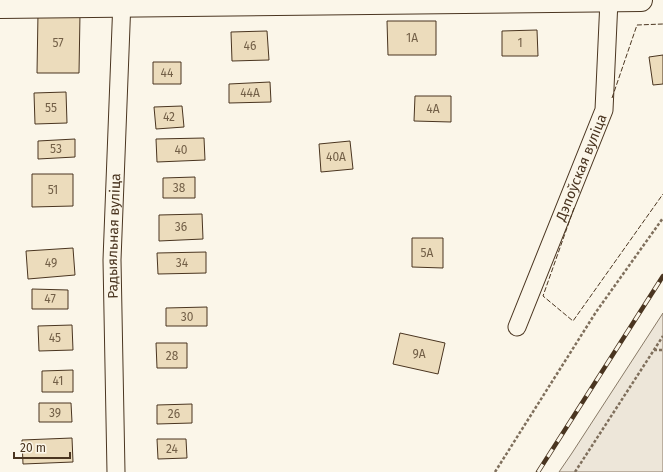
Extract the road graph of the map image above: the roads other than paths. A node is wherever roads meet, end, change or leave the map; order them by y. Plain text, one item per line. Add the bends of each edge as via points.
1 (641, 0) edge
2 (609, 1) edge
3 (122, 3) edge
4 (0, 7) edge
5 (517, 327) dead end
6 (116, 472) edge

1 - 2 street
2 - 3 street
2 - 5 street, Дэпоўская вуліца via 604,110
3 - 4 street
3 - 6 street, Радыяльная вуліца via 112,260

